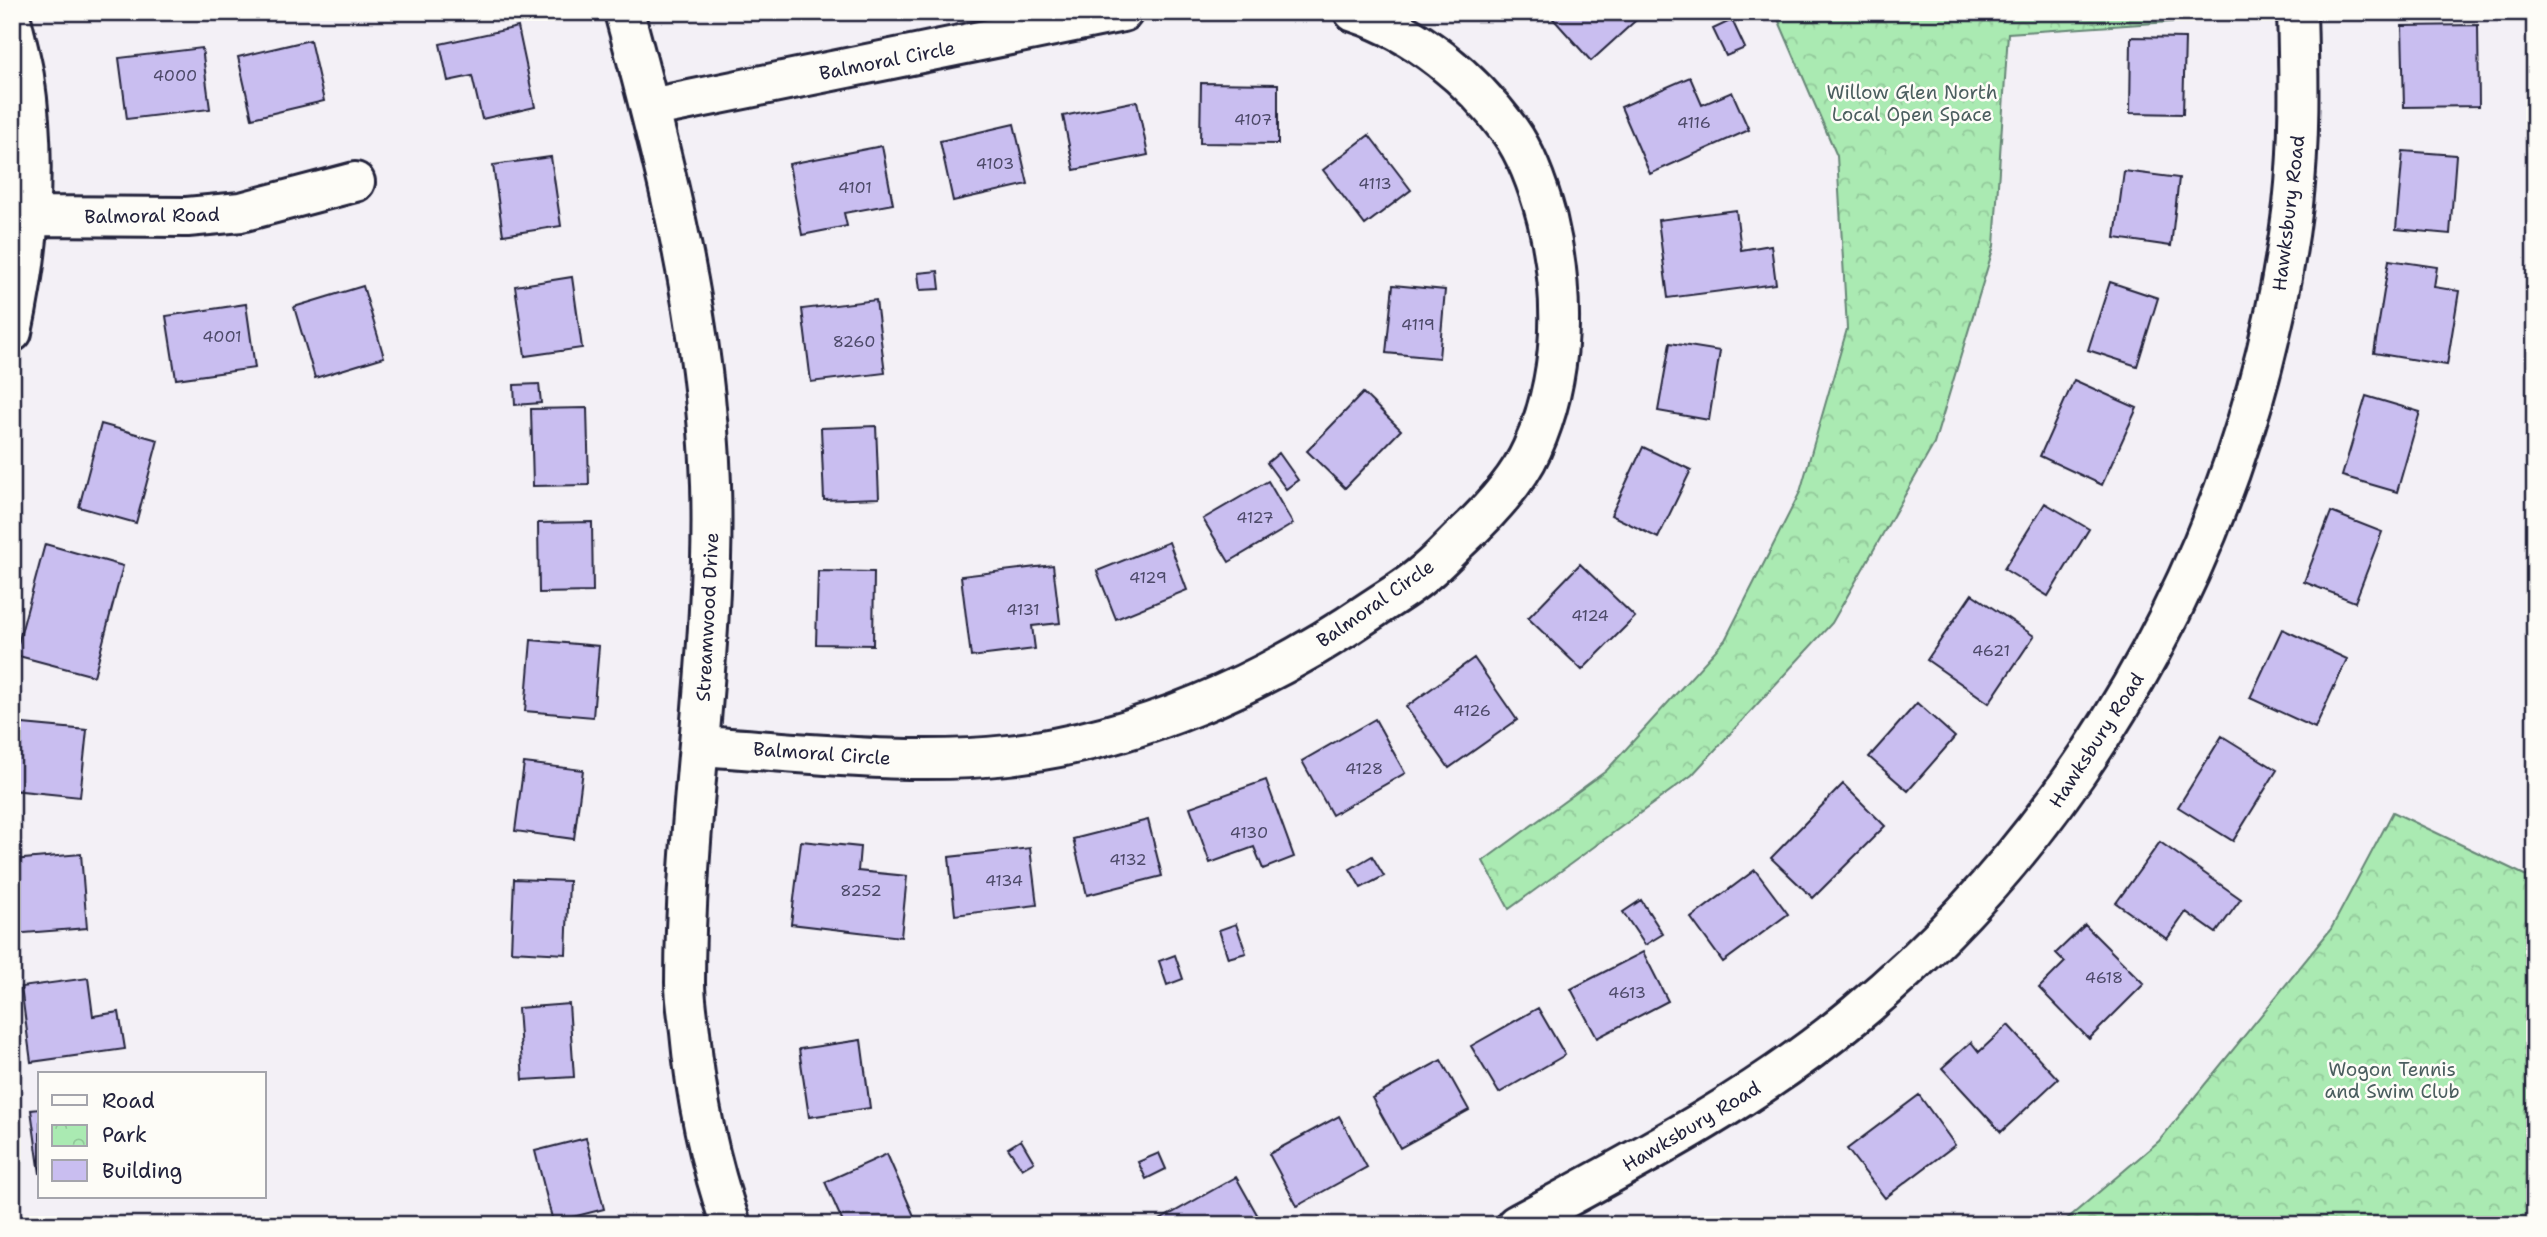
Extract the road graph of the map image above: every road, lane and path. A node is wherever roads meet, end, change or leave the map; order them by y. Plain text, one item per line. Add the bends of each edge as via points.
1 (624, 12) edge
2 (1123, 12) edge
3 (1354, 12) edge
4 (2297, 12) edge
5 (12, 23) edge
6 (650, 108) junction
7 (355, 183) dead end
8 (30, 216) junction
9 (12, 332) edge
10 (700, 746) junction
11 (731, 1225) edge
12 (1516, 1225) edge

1 - 6 street, Streamwood Drive
2 - 6 street, Balmoral Circle
3 - 10 street, Balmoral Circle via 1419,42 1471,88 1511,133 1539,190 1556,256 1561,321 1554,384 1532,451 1493,508 1422,575 1341,631 1253,681 1167,717 1087,741 1008,755 914,759
4 - 12 street, Hawksbury Road via 2300,97 2293,203 2277,307 2250,414 2201,551 2135,684 2052,810 1951,928 1857,1014 1782,1072 1664,1145
5 - 8 street via 24,76
6 - 10 street, Streamwood Drive via 682,244 701,366 711,483 711,598
7 - 8 street, Balmoral Road via 241,212 187,218
8 - 9 street
10 - 11 street, Streamwood Drive via 685,986 694,1076 712,1170

